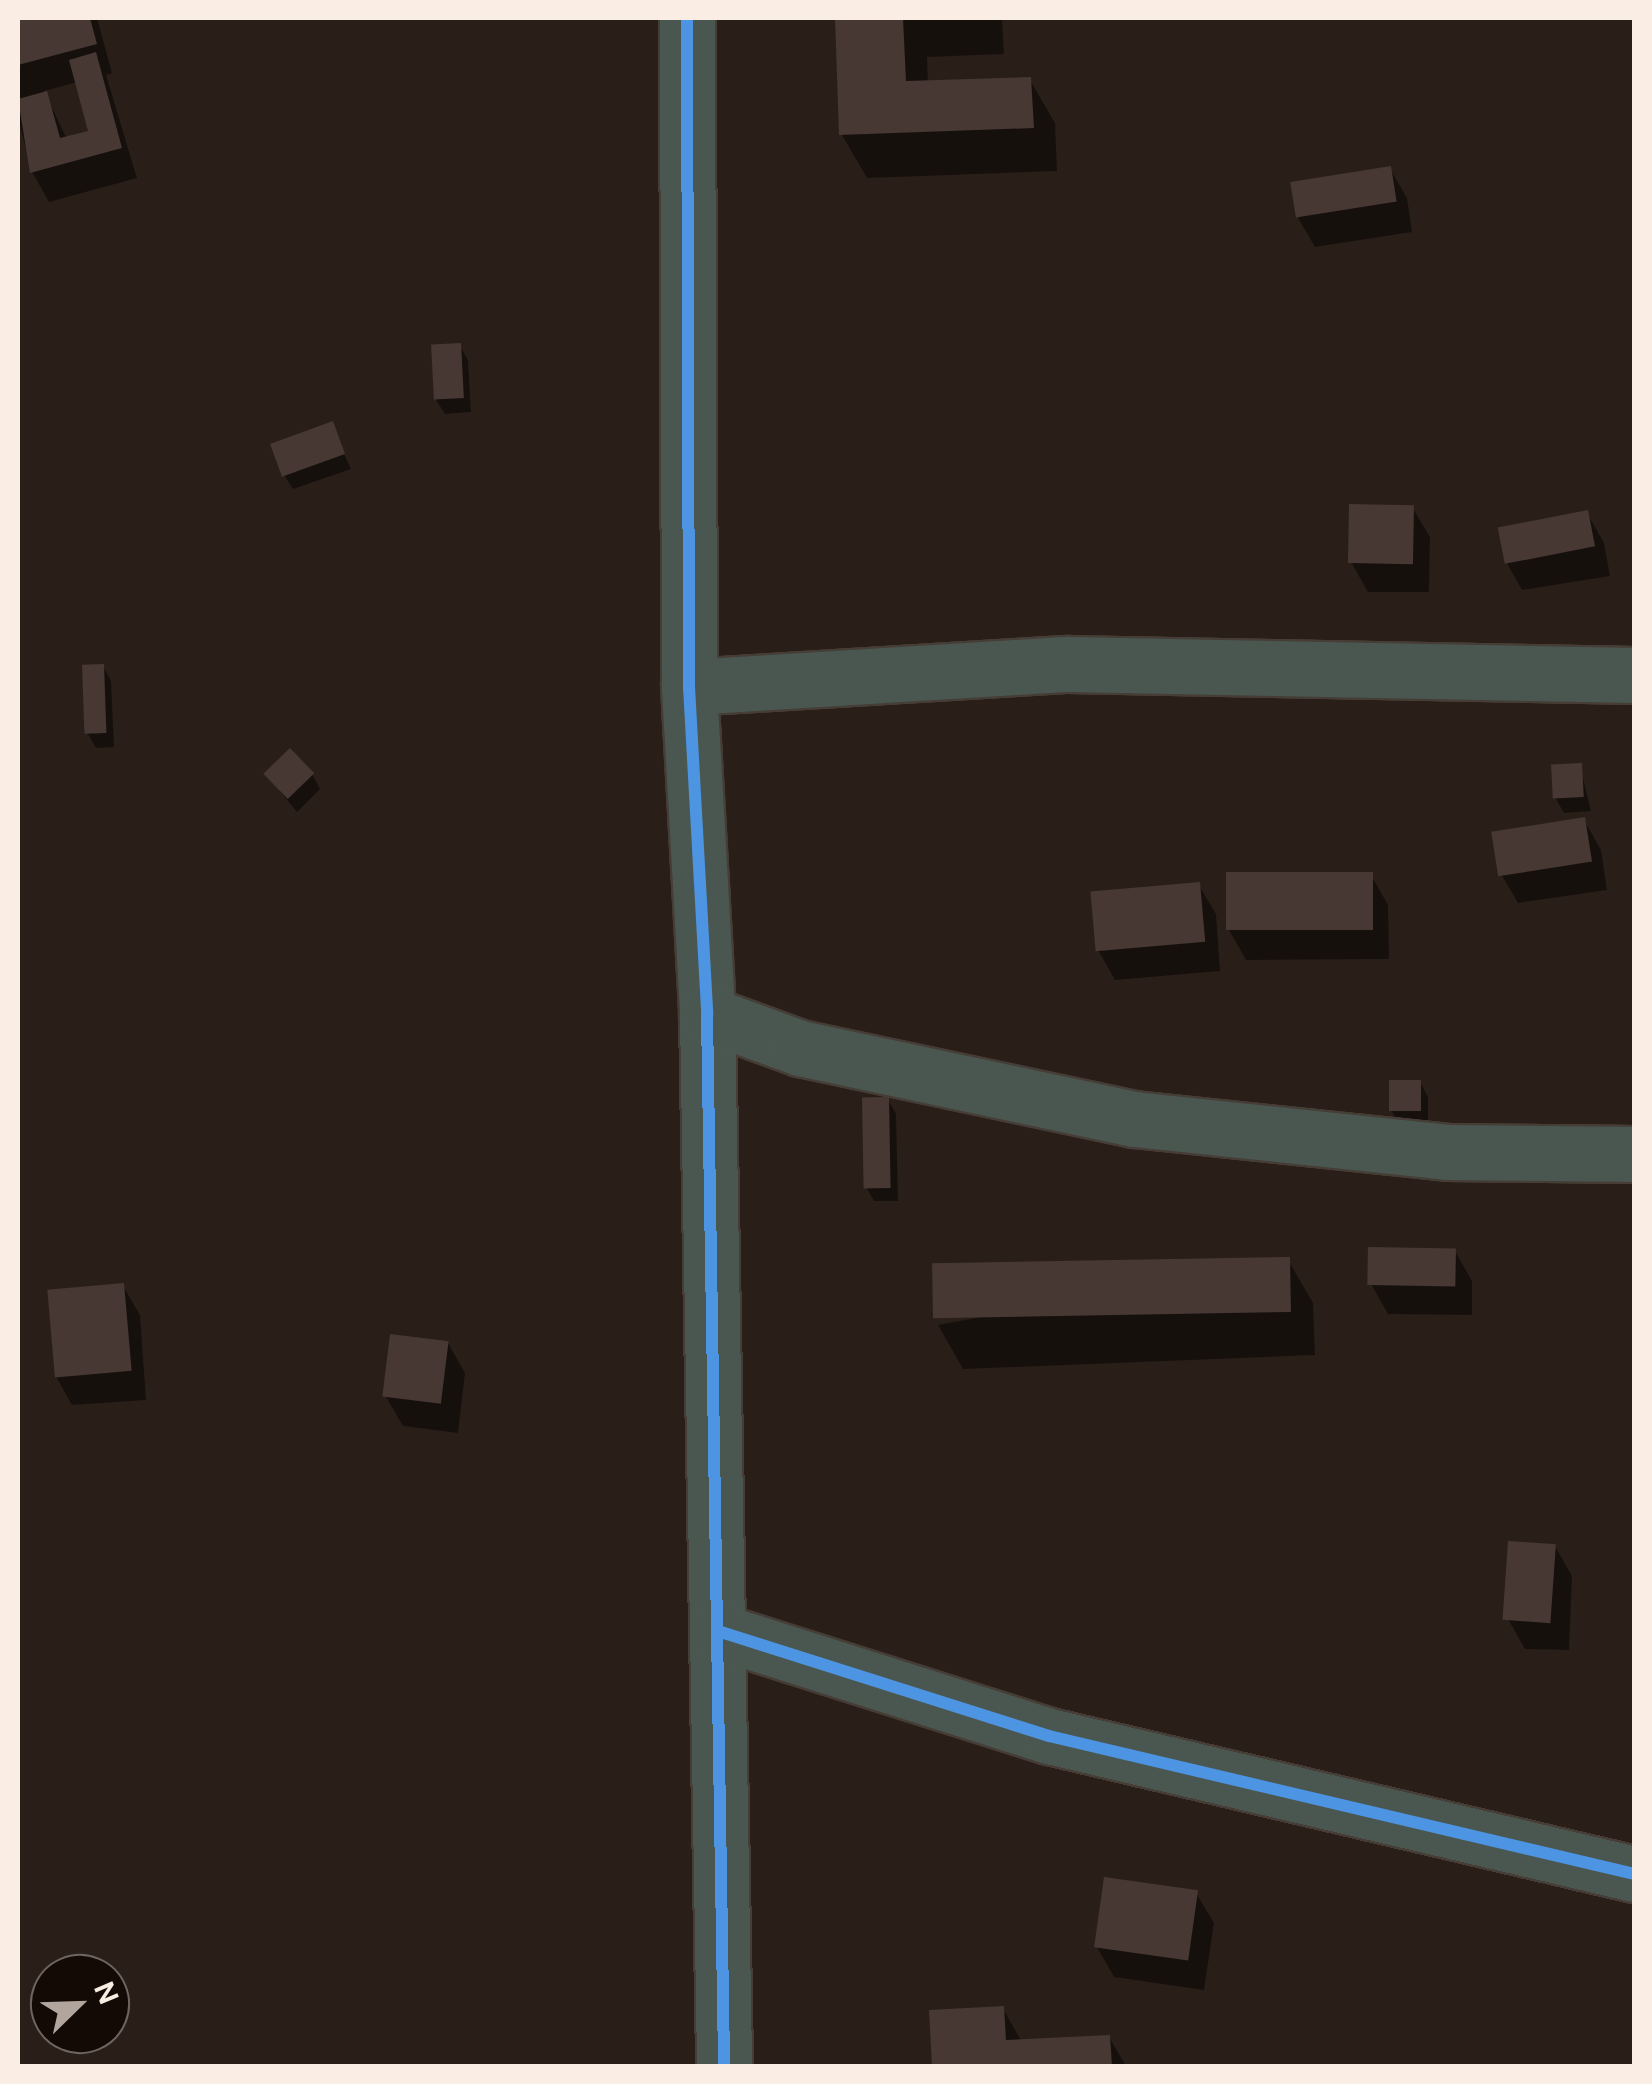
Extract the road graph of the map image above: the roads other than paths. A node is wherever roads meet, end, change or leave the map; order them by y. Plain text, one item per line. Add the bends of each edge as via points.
1 (687, 18) edge
2 (1634, 675) edge
3 (689, 687) junction
4 (707, 1014) junction
5 (1634, 1154) edge
6 (718, 1631) junction
7 (1634, 1874) edge
8 (724, 2066) edge

1 - 3 street
2 - 3 street via 1068,664
3 - 4 street
4 - 5 street via 818,1052 1134,1119 1447,1152
4 - 6 street
6 - 7 street via 1049,1736
6 - 8 street

